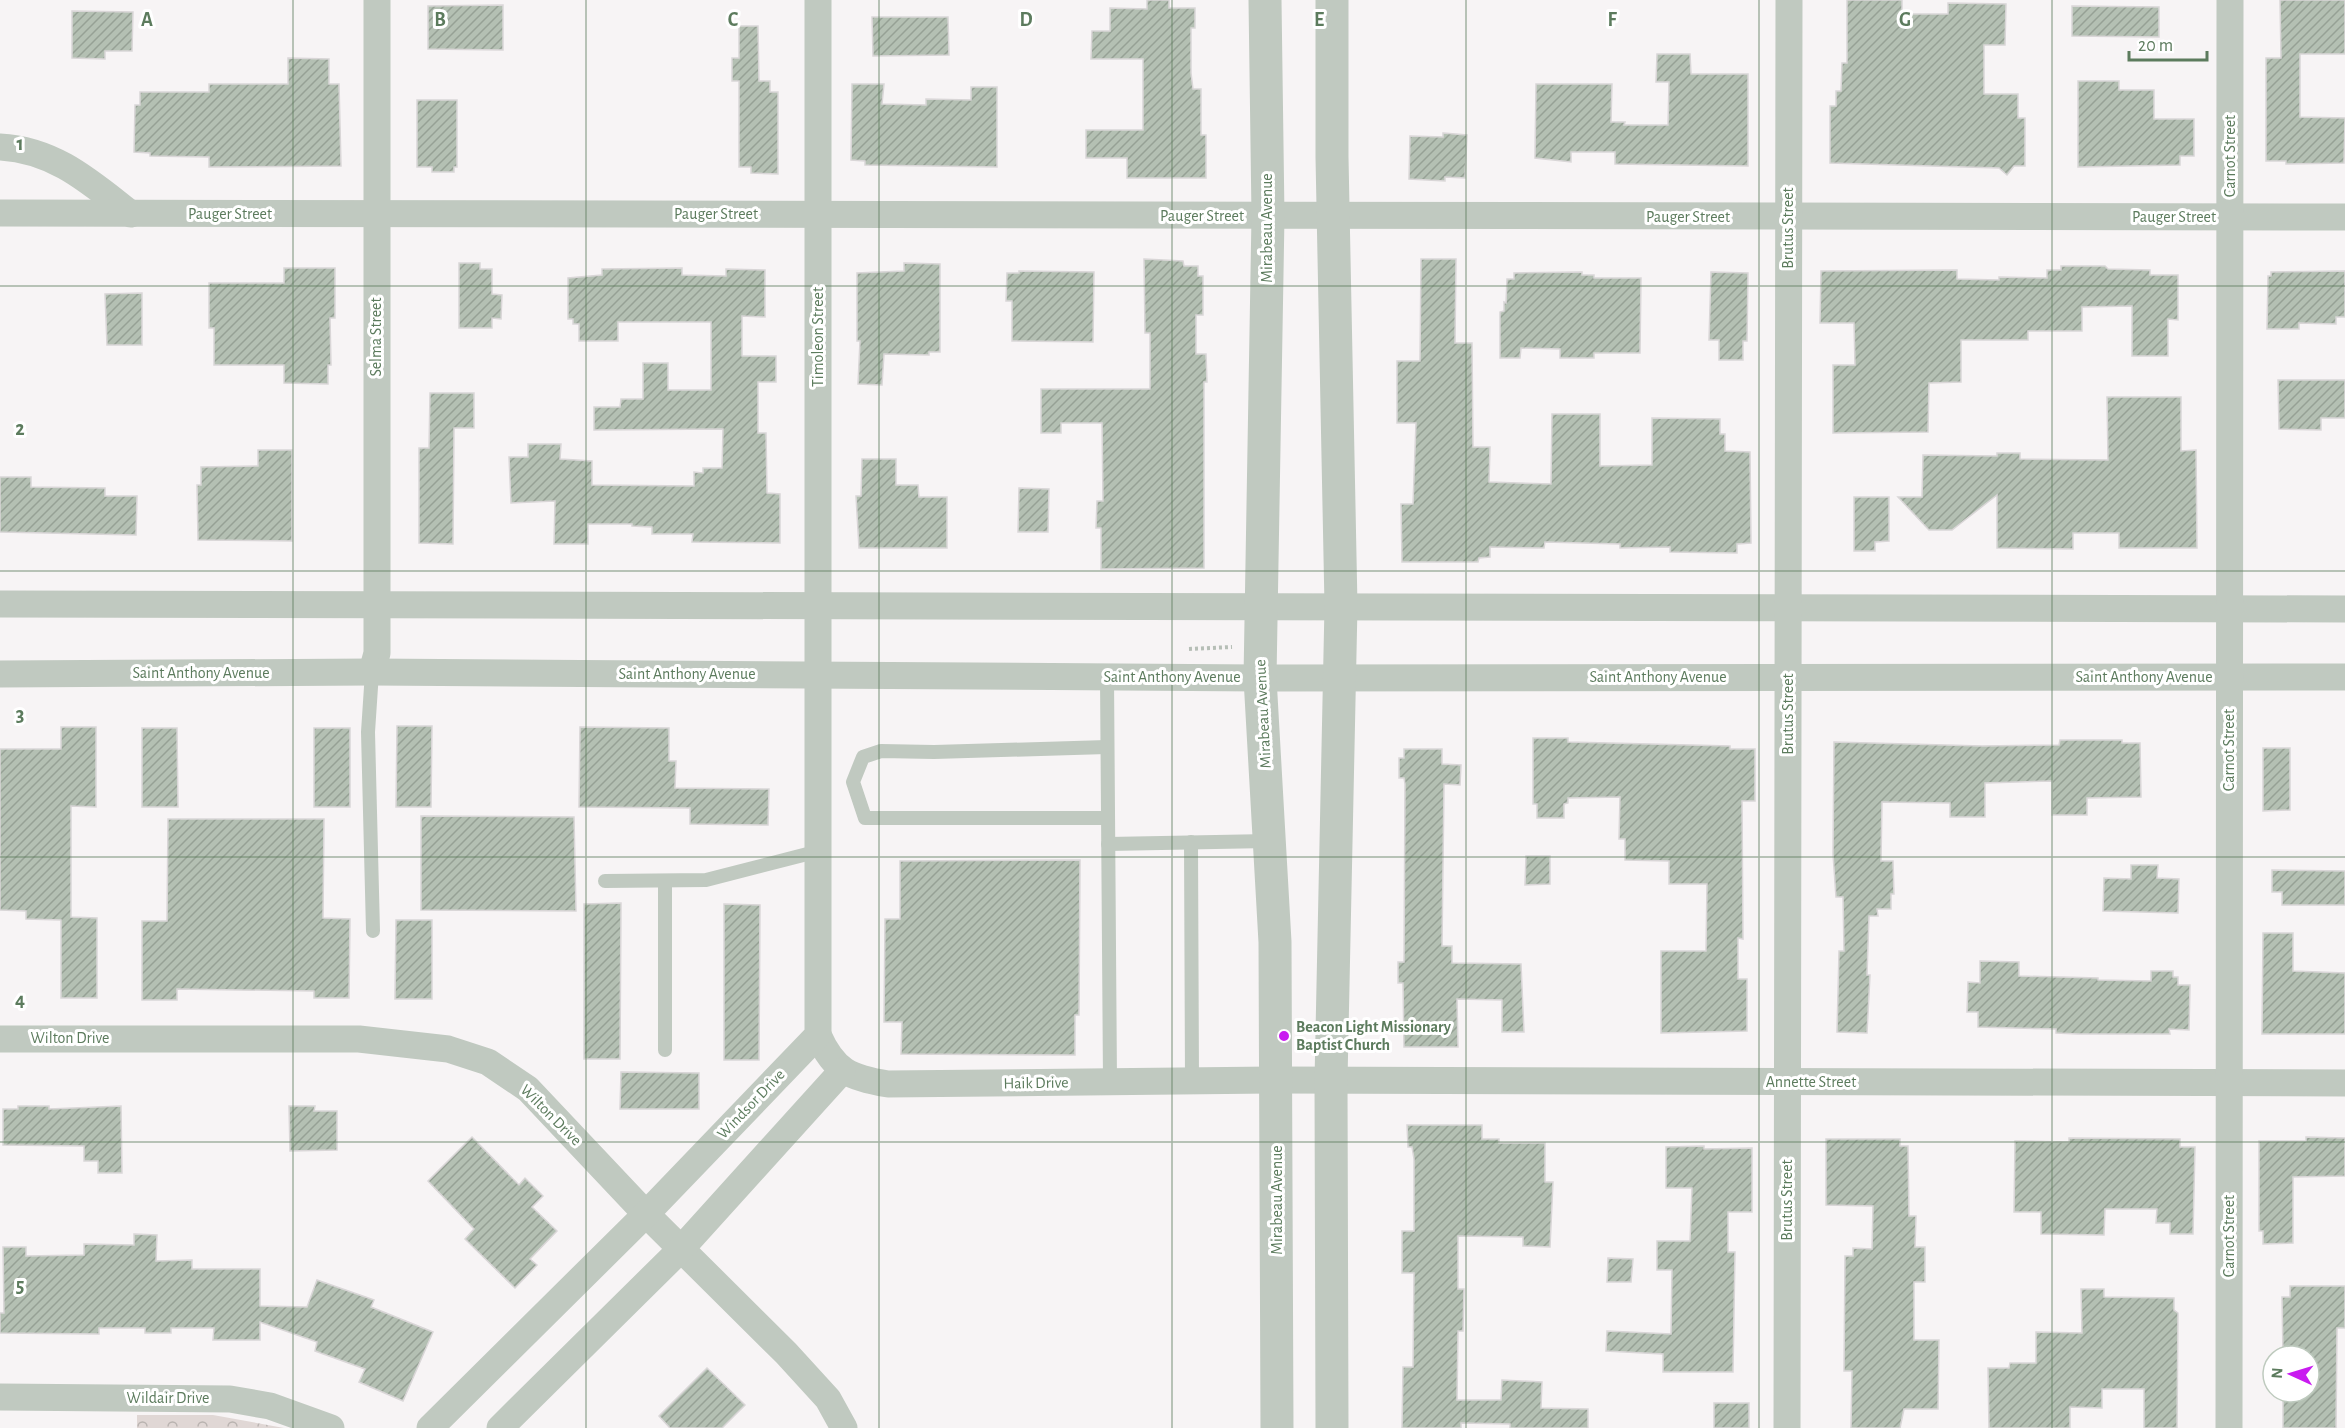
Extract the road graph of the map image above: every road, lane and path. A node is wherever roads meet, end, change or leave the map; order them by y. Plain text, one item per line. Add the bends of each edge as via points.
1 (377, 0) edge
2 (818, 0) edge
3 (1265, 0) edge
4 (1332, 0) edge
5 (1789, 0) edge
6 (2230, 0) edge
7 (0, 147) edge
8 (0, 213) edge
9 (131, 214) junction
10 (376, 214) junction
11 (818, 214) junction
12 (1268, 216) junction
13 (1333, 217) junction
14 (1788, 217) junction
15 (2230, 217) junction
16 (2345, 217) edge
17 (377, 603) junction
18 (0, 604) edge
19 (819, 605) junction
20 (1341, 606) junction
21 (1260, 607) junction
22 (1788, 608) junction
23 (2229, 609) junction
24 (2345, 609) edge
25 (372, 672) junction
26 (0, 674) edge
27 (819, 675) junction
28 (1107, 677) junction
29 (1341, 677) junction
30 (1788, 677) junction
31 (2229, 677) junction
32 (2345, 677) edge
33 (1260, 678) junction
34 (1107, 747) junction
35 (1108, 818) junction
36 (1269, 841) junction
37 (1191, 842) junction
38 (1108, 844) junction
39 (819, 851) junction
40 (605, 881) dead end
41 (665, 881) junction
42 (373, 931) dead end
43 (818, 1035) junction
44 (0, 1039) edge
45 (665, 1050) dead end
46 (842, 1071) junction
47 (1276, 1080) junction
48 (1331, 1080) junction
49 (1192, 1081) junction
50 (1110, 1082) junction
51 (1787, 1082) junction
52 (2229, 1083) junction
53 (2345, 1083) edge
54 (646, 1214) junction
55 (681, 1249) junction
56 (0, 1397) edge
57 (331, 1428) edge
58 (430, 1428) edge
59 (500, 1428) edge
60 (844, 1428) edge
61 (1277, 1428) edge
62 (1332, 1428) edge
63 (1787, 1428) edge
64 (2229, 1428) edge

1 - 10 street, Selma Street
2 - 11 street, Timoleon Street
3 - 12 street, Mirabeau Avenue
4 - 13 street
5 - 14 street, Brutus Street
6 - 15 street, Carnot Street
7 - 9 street via 43,154 71,167
8 - 9 street, Pauger Street
9 - 10 street, Pauger Street
10 - 11 street, Pauger Street
10 - 17 street, Selma Street
11 - 12 street, Pauger Street
11 - 19 street, Timoleon Street
12 - 13 street, Pauger Street
12 - 21 street, Mirabeau Avenue
13 - 14 street, Pauger Street
13 - 20 street
14 - 15 street, Pauger Street
14 - 22 street, Brutus Street
15 - 16 street, Pauger Street
15 - 23 street, Carnot Street
17 - 18 street
17 - 19 street
17 - 25 street, Selma Street via 377,653
19 - 21 street
19 - 27 street, Timoleon Street
20 - 21 street
20 - 22 street
20 - 29 street
21 - 33 street, Mirabeau Avenue
22 - 23 street
22 - 30 street, Brutus Street
23 - 24 street
23 - 31 street, Carnot Street
25 - 26 street, Saint Anthony Avenue
25 - 27 street, Saint Anthony Avenue
25 - 42 lane via 368,732
27 - 28 street, Saint Anthony Avenue
27 - 39 street
28 - 33 street, Saint Anthony Avenue
28 - 34 lane
29 - 30 street, Saint Anthony Avenue
29 - 33 street, Saint Anthony Avenue
29 - 48 street
30 - 31 street, Saint Anthony Avenue
30 - 51 street, Brutus Street
31 - 32 street, Saint Anthony Avenue
31 - 52 street, Carnot Street
33 - 36 street, Mirabeau Avenue
34 - 35 lane
34 - 35 lane via 881,750 863,757 853,782 865,818
35 - 38 lane
36 - 37 lane
36 - 47 street, Mirabeau Avenue via 1275,942
37 - 38 lane
37 - 49 lane
38 - 50 lane
39 - 41 lane via 706,880
39 - 43 street
40 - 41 lane
41 - 45 lane
43 - 46 street
43 - 54 street, Windsor Drive
44 - 54 street, Wilton Drive via 359,1039 448,1049 488,1062 528,1089
46 - 50 street, Haik Drive via 858,1079 888,1084
46 - 55 street
47 - 48 street, Annette Street
47 - 49 street, Haik Drive
47 - 61 street, Mirabeau Avenue
48 - 51 street, Annette Street
48 - 62 street
49 - 50 street, Haik Drive
51 - 52 street, Annette Street
51 - 63 street, Brutus Street
52 - 53 street, Annette Street
52 - 64 street, Carnot Street
54 - 55 street, Wilton Drive
54 - 58 street, Windsor Drive
55 - 59 street
55 - 60 street, Wilton Drive via 828,1399
56 - 57 street, Wildair Drive via 230,1399 270,1406

